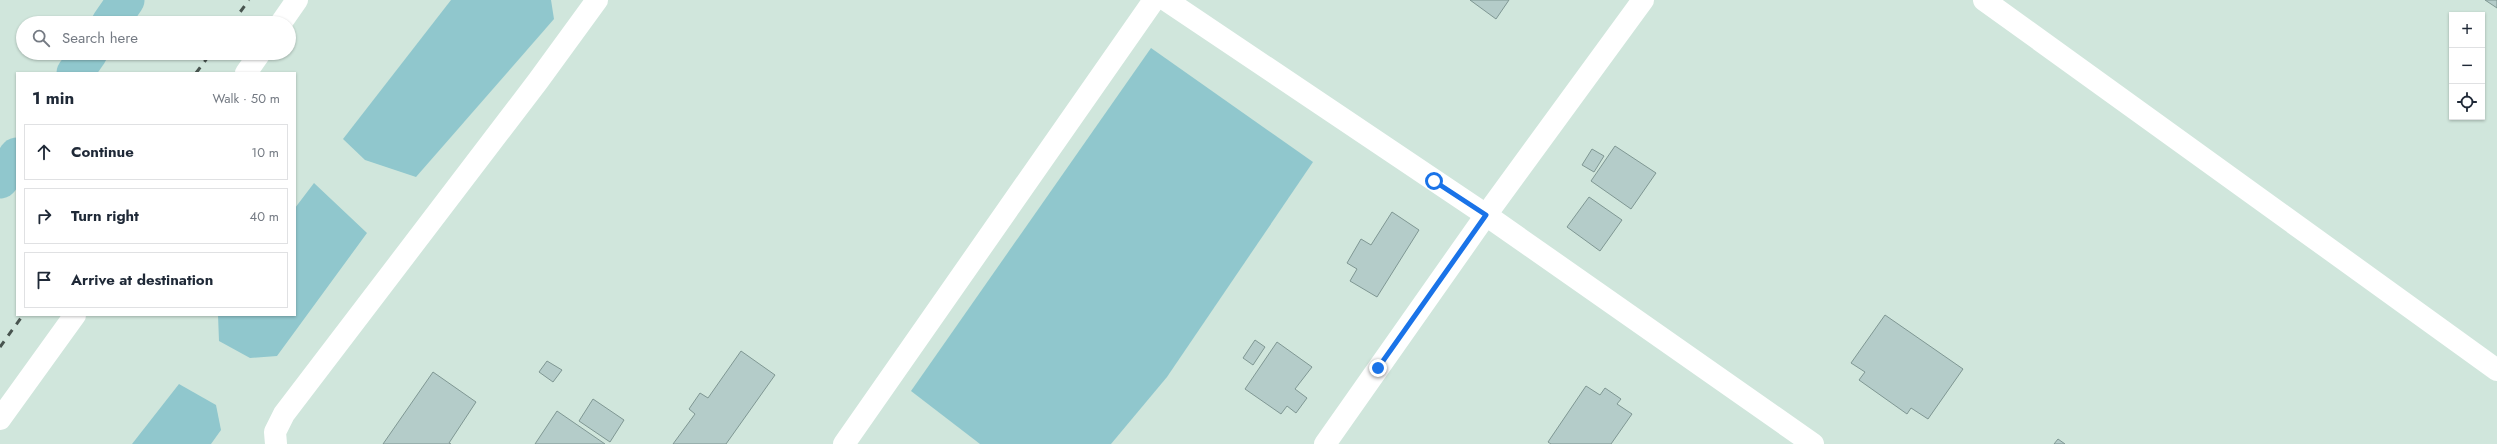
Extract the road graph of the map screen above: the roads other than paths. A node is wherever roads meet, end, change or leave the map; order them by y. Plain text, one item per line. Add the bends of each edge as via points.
1 (297, 0) edge
2 (597, 0) edge
3 (1154, 0) edge
4 (1166, 0) edge
5 (1643, 0) edge
6 (1984, 0) edge
7 (286, 16) edge
8 (255, 60) edge
9 (247, 72) edge
10 (1486, 215) junction
11 (74, 316) edge
12 (2497, 370) edge
13 (0, 419) edge
14 (276, 444) edge
15 (844, 444) edge
16 (1325, 444) edge
17 (1813, 444) edge

1 - 7 street
2 - 14 street via 284,414 275,432
3 - 15 street
4 - 10 street
5 - 10 street
6 - 12 street
8 - 9 street
10 - 16 street
10 - 17 street
11 - 13 street

